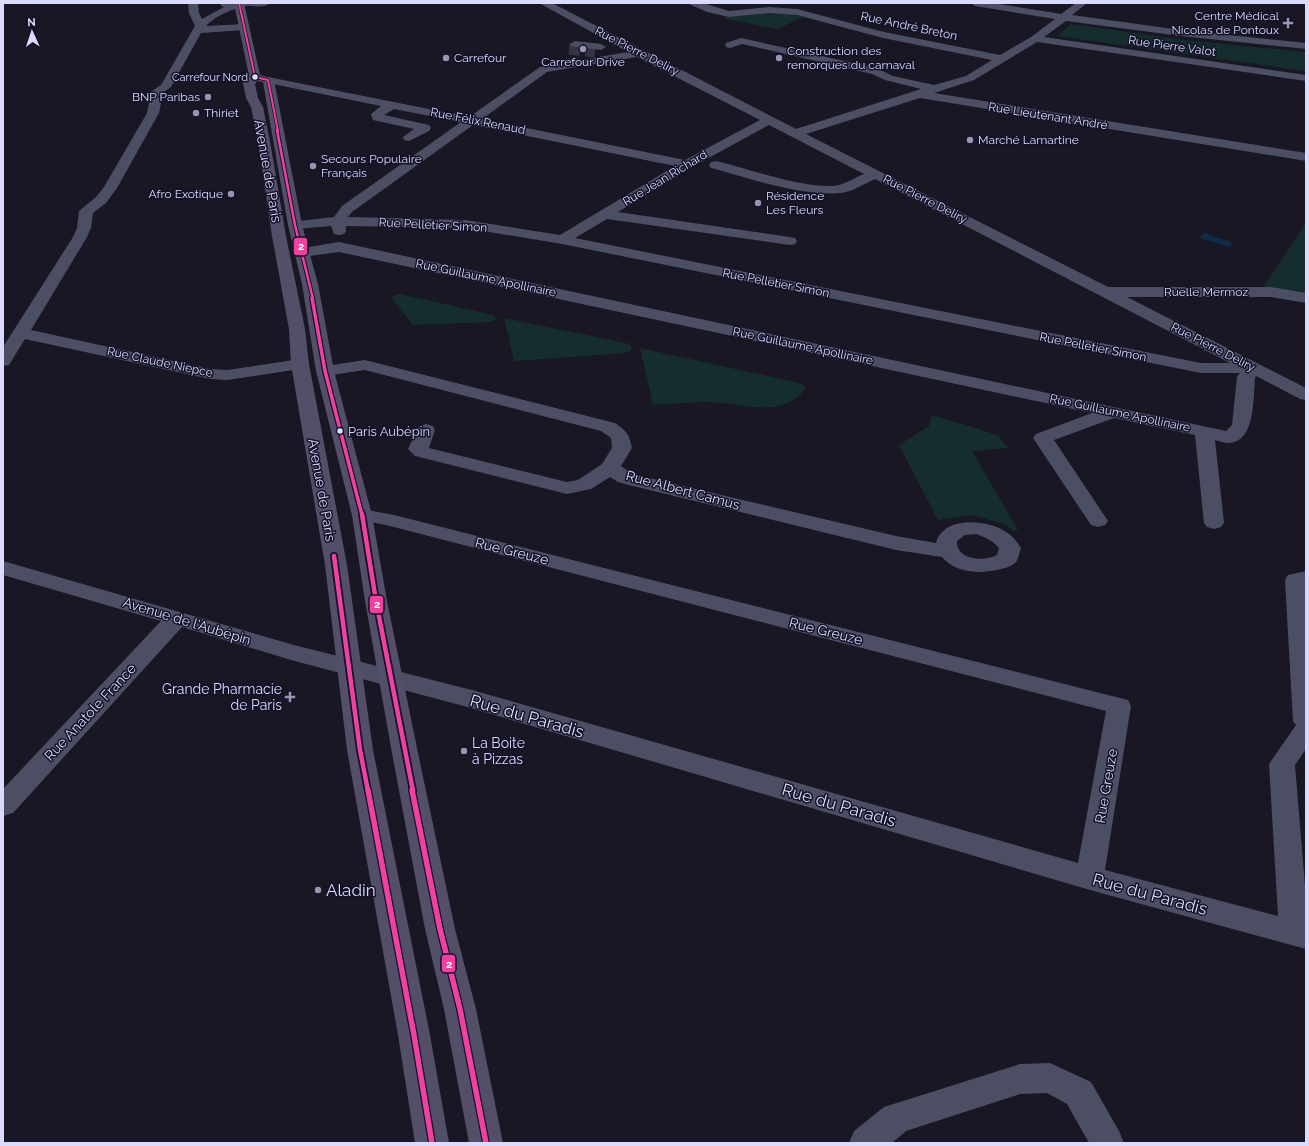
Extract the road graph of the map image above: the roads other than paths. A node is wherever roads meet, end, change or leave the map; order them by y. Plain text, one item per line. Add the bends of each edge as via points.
1 (193, 3) edge
2 (217, 3) edge
3 (265, 3) edge
4 (544, 3) edge
5 (694, 3) edge
6 (975, 3) edge
7 (1082, 3) edge
8 (240, 4) edge
9 (1063, 18) junction
10 (244, 27) junction
11 (198, 28) junction
12 (1035, 39) junction
13 (574, 44) tunnel mouth
14 (730, 45) dead end
15 (1306, 46) edge
16 (639, 53) junction
17 (1002, 59) junction
18 (582, 63) junction
19 (1306, 78) edge
20 (262, 79) junction
21 (935, 89) junction
22 (919, 94) junction
23 (399, 105) junction
24 (770, 119) junction
25 (471, 120) junction
26 (795, 133) junction
27 (409, 137) dead end
28 (1306, 157) edge
29 (687, 164) junction
30 (716, 165) dead end
31 (875, 174) junction
32 (604, 214) junction
33 (338, 221) junction
34 (295, 225) junction
35 (562, 240) junction
36 (790, 241) dead end
37 (340, 247) junction
38 (302, 252) junction
39 (1106, 292) junction
40 (1306, 298) edge
41 (22, 333) junction
42 (3, 361) edge
43 (300, 364) junction
44 (1254, 368) junction
45 (325, 372) junction
46 (1306, 395) edge
47 (1113, 412) junction
48 (426, 430) dead end
49 (1204, 431) junction
50 (610, 468) junction
51 (362, 515) junction
52 (1098, 521) dead end
53 (1214, 523) dead end
54 (949, 552) dead end
55 (3, 568) edge
56 (1306, 578) edge
57 (177, 618) junction
58 (371, 673) junction
59 (1306, 721) edge
60 (1306, 730) edge
61 (3, 806) edge
62 (1298, 871) edge
63 (1090, 878) junction
64 (1300, 934) edge
65 (432, 1143) edge
66 (486, 1143) edge
67 (866, 1143) edge
68 (1107, 1143) edge

1 - 11 street
2 - 8 street
3 - 8 street
4 - 16 street, Rue Pierre Deliry
5 - 17 street, Rue André Breton via 729,14 769,10 796,12 883,35
6 - 9 street
7 - 9 street
8 - 10 main road, Avenue de Paris
8 - 11 street via 207,18
9 - 12 street
9 - 15 street
10 - 11 street
10 - 20 main road, Avenue de Paris
11 - 41 street via 169,81 152,95 155,103 153,112 110,188 101,200 86,211 80,237
12 - 17 street
12 - 19 street, Rue Pierre Valot
13 - 18 street via 601,47
14 - 21 street via 742,41 876,71 889,78
16 - 18 street
16 - 24 street, Rue Pierre Deliry
17 - 21 street via 970,78
18 - 25 street via 544,69
20 - 23 street, Rue Félix Renaud
20 - 34 main road, Avenue de Paris
20 - 43 main road, Avenue de Paris via 250,83 266,147 279,236 297,329
21 - 22 street
22 - 26 street, Rue Lieutenant André
22 - 28 street, Rue Lieutenant André
23 - 25 street, Rue Félix Renaud
23 - 27 street via 377,114 377,117 425,128
24 - 26 street, Rue Pierre Deliry
24 - 29 street, Rue Jean Richard
25 - 29 street, Rue Félix Renaud
25 - 33 street via 347,209
26 - 31 street, Rue Pierre Deliry
29 - 32 street, Rue Jean Richard
30 - 31 street via 817,189 841,189
31 - 39 street, Rue Pierre Deliry
32 - 35 street, Rue Jean Richard
32 - 36 street
33 - 34 street, Rue Pelletier Simon
33 - 35 street, Rue Pelletier Simon via 465,224
33 - 37 street
34 - 38 main road, Avenue de Paris
35 - 44 street, Rue Pelletier Simon via 1202,368
37 - 38 street, Rue Guillaume Apollinaire
37 - 47 street, Rue Guillaume Apollinaire
38 - 45 main road, Avenue de Paris
39 - 40 street, Ruelle Mermoz via 1271,292
39 - 44 street, Rue Pierre Deliry
41 - 42 street
41 - 43 street, Rue Claude Niepce via 210,374 227,375
43 - 58 main road, Avenue de Paris via 336,565
44 - 46 street, Rue Pierre Deliry
44 - 49 street, Rue Guillaume Apollinaire via 1246,377 1237,432 1229,437
45 - 50 street, Rue Albert Camus via 365,365 608,427 620,436 622,448
45 - 51 main road, Avenue de Paris
47 - 49 street, Rue Guillaume Apollinaire
47 - 52 street via 1043,438
48 - 50 street via 418,449 422,452 567,488 584,485
49 - 53 street
50 - 54 street, Rue Albert Camus via 626,478 896,543
51 - 58 main road, Avenue de Paris
51 - 63 street, Rue Greuze via 402,523 1119,706
55 - 57 street, Avenue de l'Aubépin
56 - 59 street via 1296,580
57 - 58 street, Avenue de l'Aubépin
57 - 61 street, Rue Anatole France
58 - 63 street, Rue du Paradis via 472,699
58 - 65 main road, Avenue de Paris via 360,750
58 - 66 main road, Avenue de Paris via 460,1009
60 - 62 street via 1282,764
62 - 64 street
63 - 64 street, Rue du Paradis
67 - 68 street via 896,1118 1020,1079 1050,1078 1079,1093

